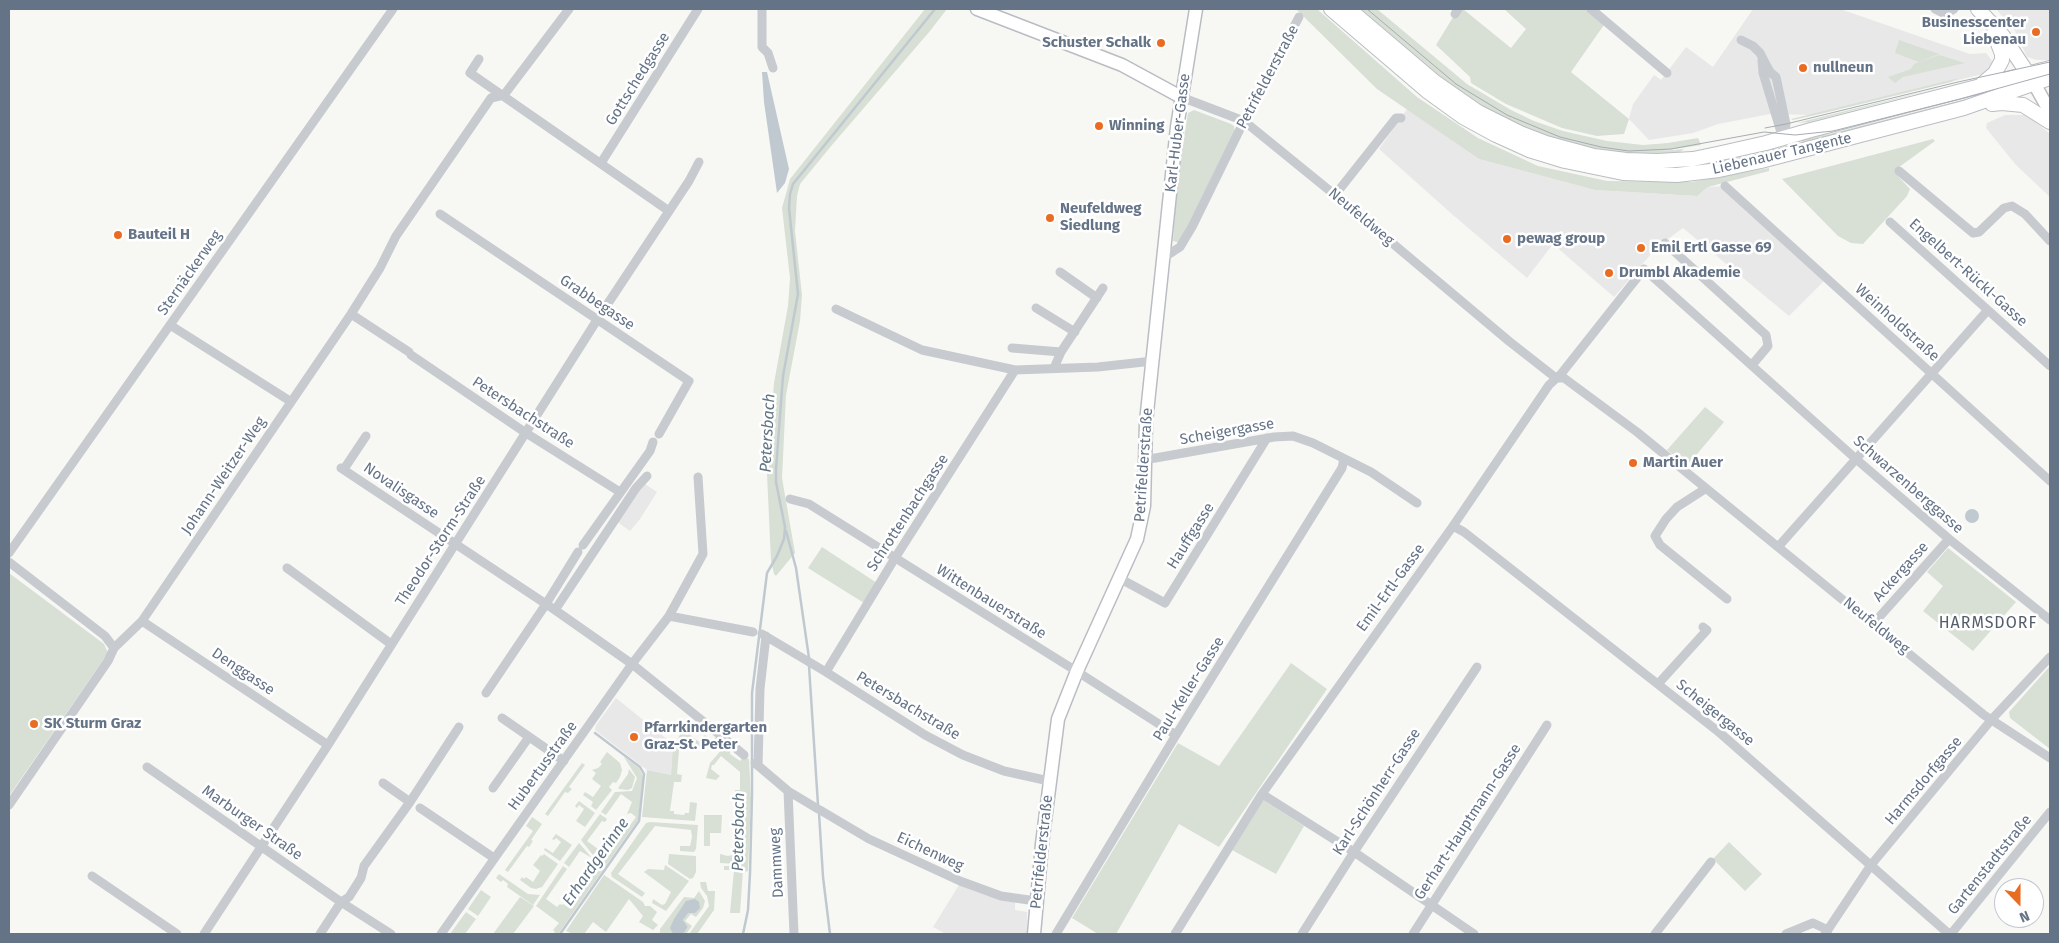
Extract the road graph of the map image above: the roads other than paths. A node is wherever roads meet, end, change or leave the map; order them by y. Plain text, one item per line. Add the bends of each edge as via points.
1 (393, 9) edge
2 (569, 9) edge
3 (698, 9) edge
4 (762, 9) edge
5 (977, 9) edge
6 (1196, 9) edge
7 (1331, 9) edge
8 (1349, 9) edge
9 (1591, 9) edge
10 (1935, 9) edge
11 (1954, 9) edge
12 (1978, 9) edge
13 (1299, 17) dead end
14 (1992, 26) junction
15 (1741, 40) dead end
16 (479, 59) dead end
17 (773, 68) dead end
18 (2050, 68) edge
19 (1667, 73) dead end
20 (2050, 78) edge
21 (2032, 79) junction
22 (1977, 87) junction
23 (504, 95) junction
24 (1181, 96) junction
25 (1964, 108) junction
26 (2050, 112) edge
27 (1401, 118) dead end
28 (1244, 121) junction
29 (2050, 122) edge
30 (1783, 139) junction
31 (1787, 155) junction
32 (699, 162) dead end
33 (601, 163) junction
34 (1899, 171) dead end
35 (1725, 186) dead end
36 (1335, 195) junction
37 (669, 211) junction
38 (440, 214) dead end
39 (1890, 222) dead end
40 (2050, 241) edge
41 (1665, 243) dead end
42 (1163, 258) junction
43 (1644, 269) joint
44 (1060, 272) dead end
45 (1103, 288) dead end
46 (1097, 298) junction
47 (1036, 308) dead end
48 (836, 309) dead end
49 (1987, 311) junction
50 (351, 314) junction
51 (597, 320) junction
52 (170, 325) junction
53 (1075, 332) junction
54 (1012, 348) dead end
55 (1061, 352) junction
56 (1153, 361) junction
57 (1752, 364) junction
58 (2050, 366) edge
59 (1054, 368) junction
60 (1015, 370) junction
61 (1932, 373) junction
62 (1556, 378) junction
63 (290, 400) junction
64 (526, 433) junction
65 (659, 434) dead end
66 (366, 436) dead end
67 (1267, 438) junction
68 (653, 442) dead end
69 (1344, 459) junction
70 (1856, 459) junction
71 (1144, 460) junction
72 (648, 476) dead end
73 (698, 477) dead end
74 (2050, 481) edge
75 (1705, 489) junction
76 (620, 492) junction
77 (790, 499) dead end
78 (1417, 503) dead end
79 (1453, 526) junction
80 (1949, 539) junction
81 (456, 544) junction
82 (1778, 547) junction
83 (9, 553) edge
84 (895, 558) junction
85 (9, 562) edge
86 (287, 568) dead end
87 (1120, 578) junction
88 (1727, 599) dead end
89 (546, 604) junction
90 (555, 610) junction
91 (669, 616) junction
92 (2050, 620) edge
93 (142, 621) junction
94 (1873, 624) junction
95 (1703, 627) dead end
96 (761, 634) junction
97 (391, 644) junction
98 (114, 648) junction
99 (2050, 657) edge
100 (632, 664) junction
101 (1477, 666) dead end
102 (1077, 671) junction
103 (826, 672) junction
104 (1658, 684) junction
105 (486, 693) dead end
106 (502, 718) dead end
107 (1992, 720) junction
108 (1547, 725) dead end
109 (459, 727) dead end
110 (1176, 735) junction
111 (529, 737) junction
112 (328, 745) junction
113 (744, 754) dead end
114 (2050, 758) edge
115 (564, 761) junction
116 (147, 767) dead end
117 (1049, 781) junction
118 (383, 783) dead end
119 (493, 788) dead end
120 (788, 791) junction
121 (1262, 794) junction
122 (410, 802) junction
123 (9, 805) edge
124 (420, 808) dead end
125 (2050, 812) edge
126 (262, 846) junction
127 (1354, 852) junction
128 (494, 858) junction
129 (1711, 862) dead end
130 (1871, 865) junction
131 (92, 876) dead end
132 (1036, 901) junction
133 (341, 902) junction
134 (1432, 904) junction
135 (1827, 932) edge
136 (177, 934) edge
137 (204, 934) edge
138 (320, 934) edge
139 (391, 934) edge
140 (441, 934) edge
141 (794, 934) edge
142 (1034, 934) edge
143 (1056, 934) edge
144 (1176, 934) edge
145 (1302, 934) edge
146 (1413, 934) edge
147 (1474, 934) edge
148 (1656, 934) edge
149 (1786, 934) edge
150 (1950, 934) edge

1 - 52 street, Sternäckerweg
2 - 23 street, Johann-Weitzer-Weg
3 - 33 street, Gottschedgasse
4 - 17 street via 762,47 768,53
5 - 24 main road, Neufeldweg via 1122,65
6 - 24 main road, Karl-Huber-Gasse
7 - 31 main road, Liebenauer Tangente via 1427,91 1496,136 1529,150 1594,168 1657,175 1719,170
8 - 30 main road, Liebenauer Tangente via 1467,105 1520,133 1565,149 1611,158 1656,161 1693,159
9 - 19 street
10 - 11 street via 1945,14
12 - 14 main road
13 - 28 street, Petrifelderstraße
14 - 21 main road
14 - 22 main road via 2002,60 1990,78
15 - 30 street via 1753,46 1761,56 1763,74
16 - 23 street via 470,73
18 - 21 main road
20 - 21 main road
21 - 22 main road, Liebenauer Tangente
21 - 25 main road, Liebenauer Tangente
21 - 26 main road
22 - 30 main road, Liebenauer Tangente
23 - 33 street
23 - 50 street, Johann-Weitzer-Weg via 491,98 396,236
24 - 28 street, Neufeldweg
24 - 42 main road, Karl-Huber-Gasse
25 - 29 main road via 2002,103 2023,105
25 - 31 main road, Liebenauer Tangente
27 - 36 street via 1396,118
28 - 36 street, Neufeldweg
28 - 42 street, Petrifelderstraße via 1180,247
30 - 31 main road
32 - 37 street, Theodor-Storm-Straße
33 - 37 street
34 - 40 street via 1973,233 1980,232 2004,208 2012,206
35 - 61 street, Weinholdstraße
36 - 62 street, Neufeldweg
37 - 51 street, Theodor-Storm-Straße
38 - 51 street, Grabbegasse
39 - 49 street, Engelbert-Rückl-Gasse
41 - 57 street via 1766,335 1768,346
42 - 56 main road, Petrifelderstraße
43 - 57 street, Schwarzenberggasse
43 - 62 street, Emil-Ertl-Gasse
44 - 46 street
45 - 46 street
46 - 53 street
47 - 53 street
48 - 60 street via 922,350
49 - 58 street, Engelbert-Rückl-Gasse
49 - 61 street
50 - 63 street, Johann-Weitzer-Weg
50 - 64 street, Petersbachstraße
51 - 64 street, Theodor-Storm-Straße
51 - 65 street, Grabbegasse via 688,381
52 - 63 street
52 - 83 street, Sternäckerweg
53 - 55 street
54 - 55 street
55 - 59 street
56 - 59 street
56 - 71 main road, Petrifelderstraße
57 - 70 street, Schwarzenberggasse
59 - 60 street
60 - 84 street, Schrottenbachgasse
61 - 70 street
61 - 74 street, Weinholdstraße
62 - 75 street, Neufeldweg via 1564,378 1586,394
62 - 79 street, Emil-Ertl-Gasse
63 - 93 street, Johann-Weitzer-Weg
64 - 76 street, Petersbachstraße
64 - 81 street, Theodor-Storm-Straße
66 - 81 street, Novalisgasse via 342,469
67 - 69 street, Scheigergasse via 1293,436
67 - 71 street, Scheigergasse
67 - 87 street, Hauffgasse via 1166,602
68 - 76 street
69 - 78 street, Scheigergasse via 1371,472
69 - 110 street, Paul-Keller-Gasse via 1342,468
70 - 80 street, Schwarzenberggasse
70 - 82 street
71 - 87 main road, Petrifelderstraße via 1144,506 1137,539
72 - 90 street via 636,488
73 - 91 street, Hubertusstraße via 703,554
75 - 82 street, Neufeldweg
75 - 88 street via 1677,507 1655,536 1660,545
76 - 89 street via 580,548
77 - 84 street, Wittenbauerstraße via 809,504
79 - 104 street, Scheigergasse
79 - 121 street, Emil-Ertl-Gasse
80 - 92 street, Schwarzenberggasse
80 - 94 street, Ackergasse
81 - 89 street, Novalisgasse
81 - 97 street, Theodor-Storm-Straße
82 - 94 street, Neufeldweg
84 - 102 street, Wittenbauerstraße
84 - 103 street, Schrottenbachgasse
85 - 98 street via 104,636
86 - 97 street
87 - 102 main road, Petrifelderstraße
89 - 90 street, Novalisgasse
89 - 105 street
90 - 100 street, Novalisgasse
91 - 96 street
91 - 100 street, Hubertusstraße
93 - 98 street, Johann-Weitzer-Weg
93 - 112 street, Denggasse
94 - 107 street, Neufeldweg
95 - 104 street via 1707,630
96 - 103 street, Petersbachstraße
96 - 120 street, Eichenweg via 757,764
97 - 112 street, Theodor-Storm-Straße
98 - 123 street
99 - 107 street, Harmsdorfgasse
100 - 113 street
100 - 115 street, Hubertusstraße
101 - 127 street, Karl-Schönherr-Gasse
102 - 110 street, Wittenbauerstraße
102 - 117 main road, Petrifelderstraße via 1058,719
103 - 117 street, Petersbachstraße via 925,736 963,755 1004,771
104 - 130 street, Scheigergasse via 1720,733
106 - 111 street
107 - 114 street, Neufeldweg
107 - 130 street, Harmsdorfgasse
108 - 134 street, Gerhart-Hauptmann-Gasse
109 - 122 street
110 - 143 street, Paul-Keller-Gasse
111 - 115 street
111 - 119 street
112 - 126 street, Theodor-Storm-Straße
115 - 128 street, Hubertusstraße
116 - 126 street, Marburger Straße
117 - 132 main road, Petrifelderstraße
118 - 122 street
120 - 132 street, Eichenweg via 869,839 960,881 1001,896
120 - 141 street, Dammweg
121 - 127 street
121 - 144 street, Emil-Ertl-Gasse
122 - 133 street via 364,866 361,878 349,897
124 - 128 street
125 - 150 street, Gartenstadtstraße
126 - 133 street, Marburger Straße
126 - 137 street, Theodor-Storm-Straße
127 - 134 street
127 - 145 street, Karl-Schönherr-Gasse
128 - 140 street, Hubertusstraße
129 - 148 street
130 - 135 street, Harmsdorfgasse
130 - 150 street, Scheigergasse
131 - 136 street
132 - 142 main road, Petrifelderstraße
133 - 138 street
133 - 139 street, Marburger Straße
134 - 146 street, Gerhart-Hauptmann-Gasse
134 - 147 street
135 - 149 street, Harmsdorfgasse via 1813,923

